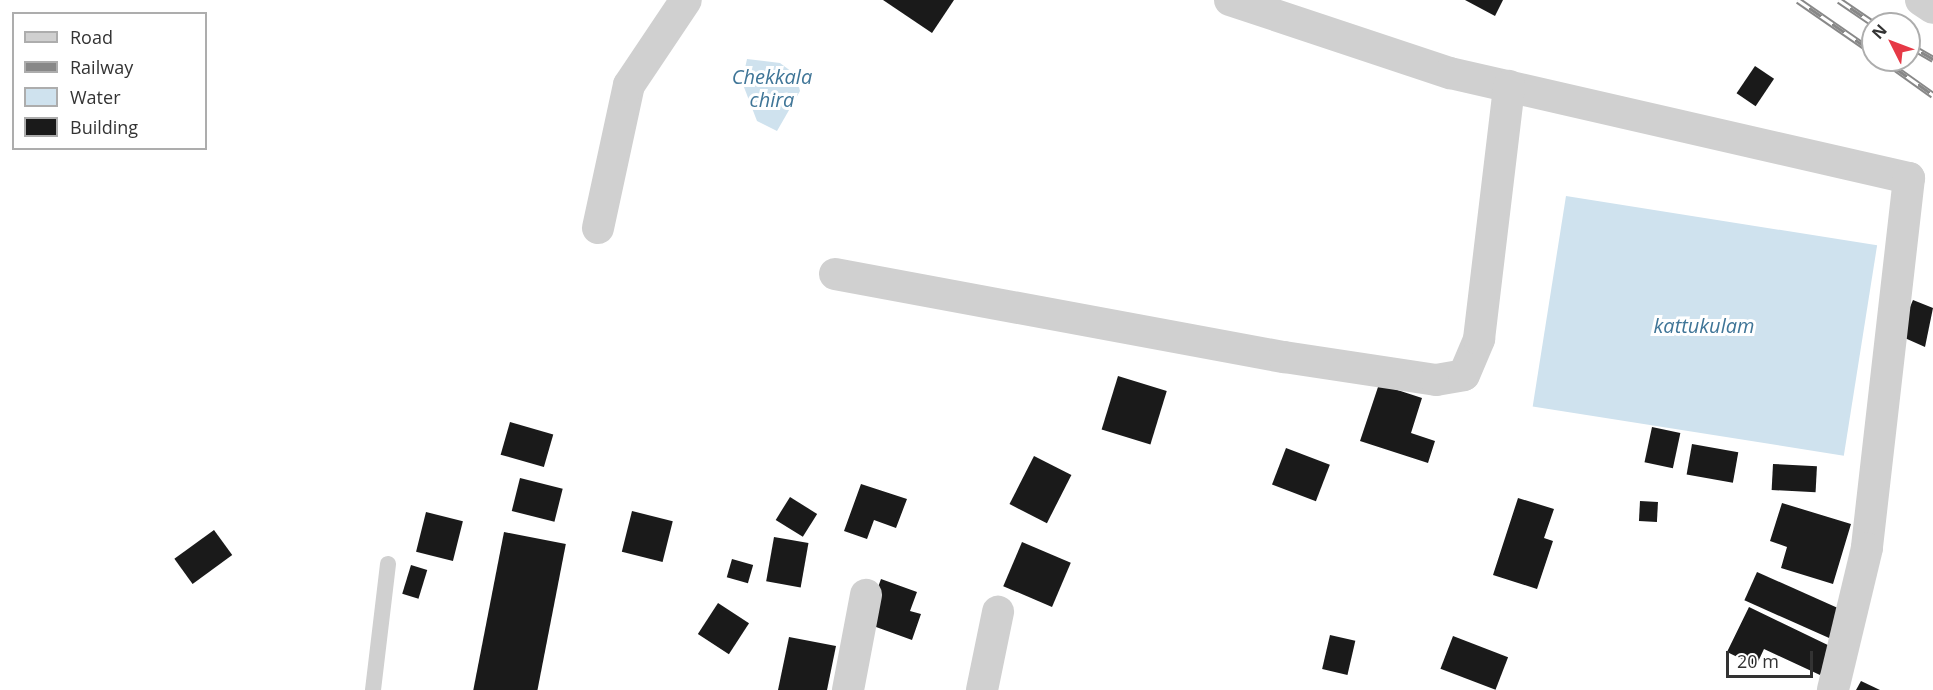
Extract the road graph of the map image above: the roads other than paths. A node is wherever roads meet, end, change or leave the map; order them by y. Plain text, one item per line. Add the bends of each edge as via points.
1 (686, 0) edge
2 (1230, 0) edge
3 (1921, 0) edge
4 (1933, 8) edge
5 (1509, 86) junction
6 (598, 228) dead end
7 (835, 274) dead end
8 (388, 564) dead end
9 (866, 595) dead end
10 (999, 612) dead end
11 (373, 690) edge
12 (848, 690) edge
13 (982, 690) edge
14 (1833, 690) edge

1 - 6 street via 629,85
2 - 5 street via 1314,24 1450,73
3 - 4 street
5 - 7 street via 1479,339 1464,375 1436,380 1284,357
5 - 14 street via 1909,178 1867,548
8 - 11 lane
9 - 12 street
10 - 13 street

